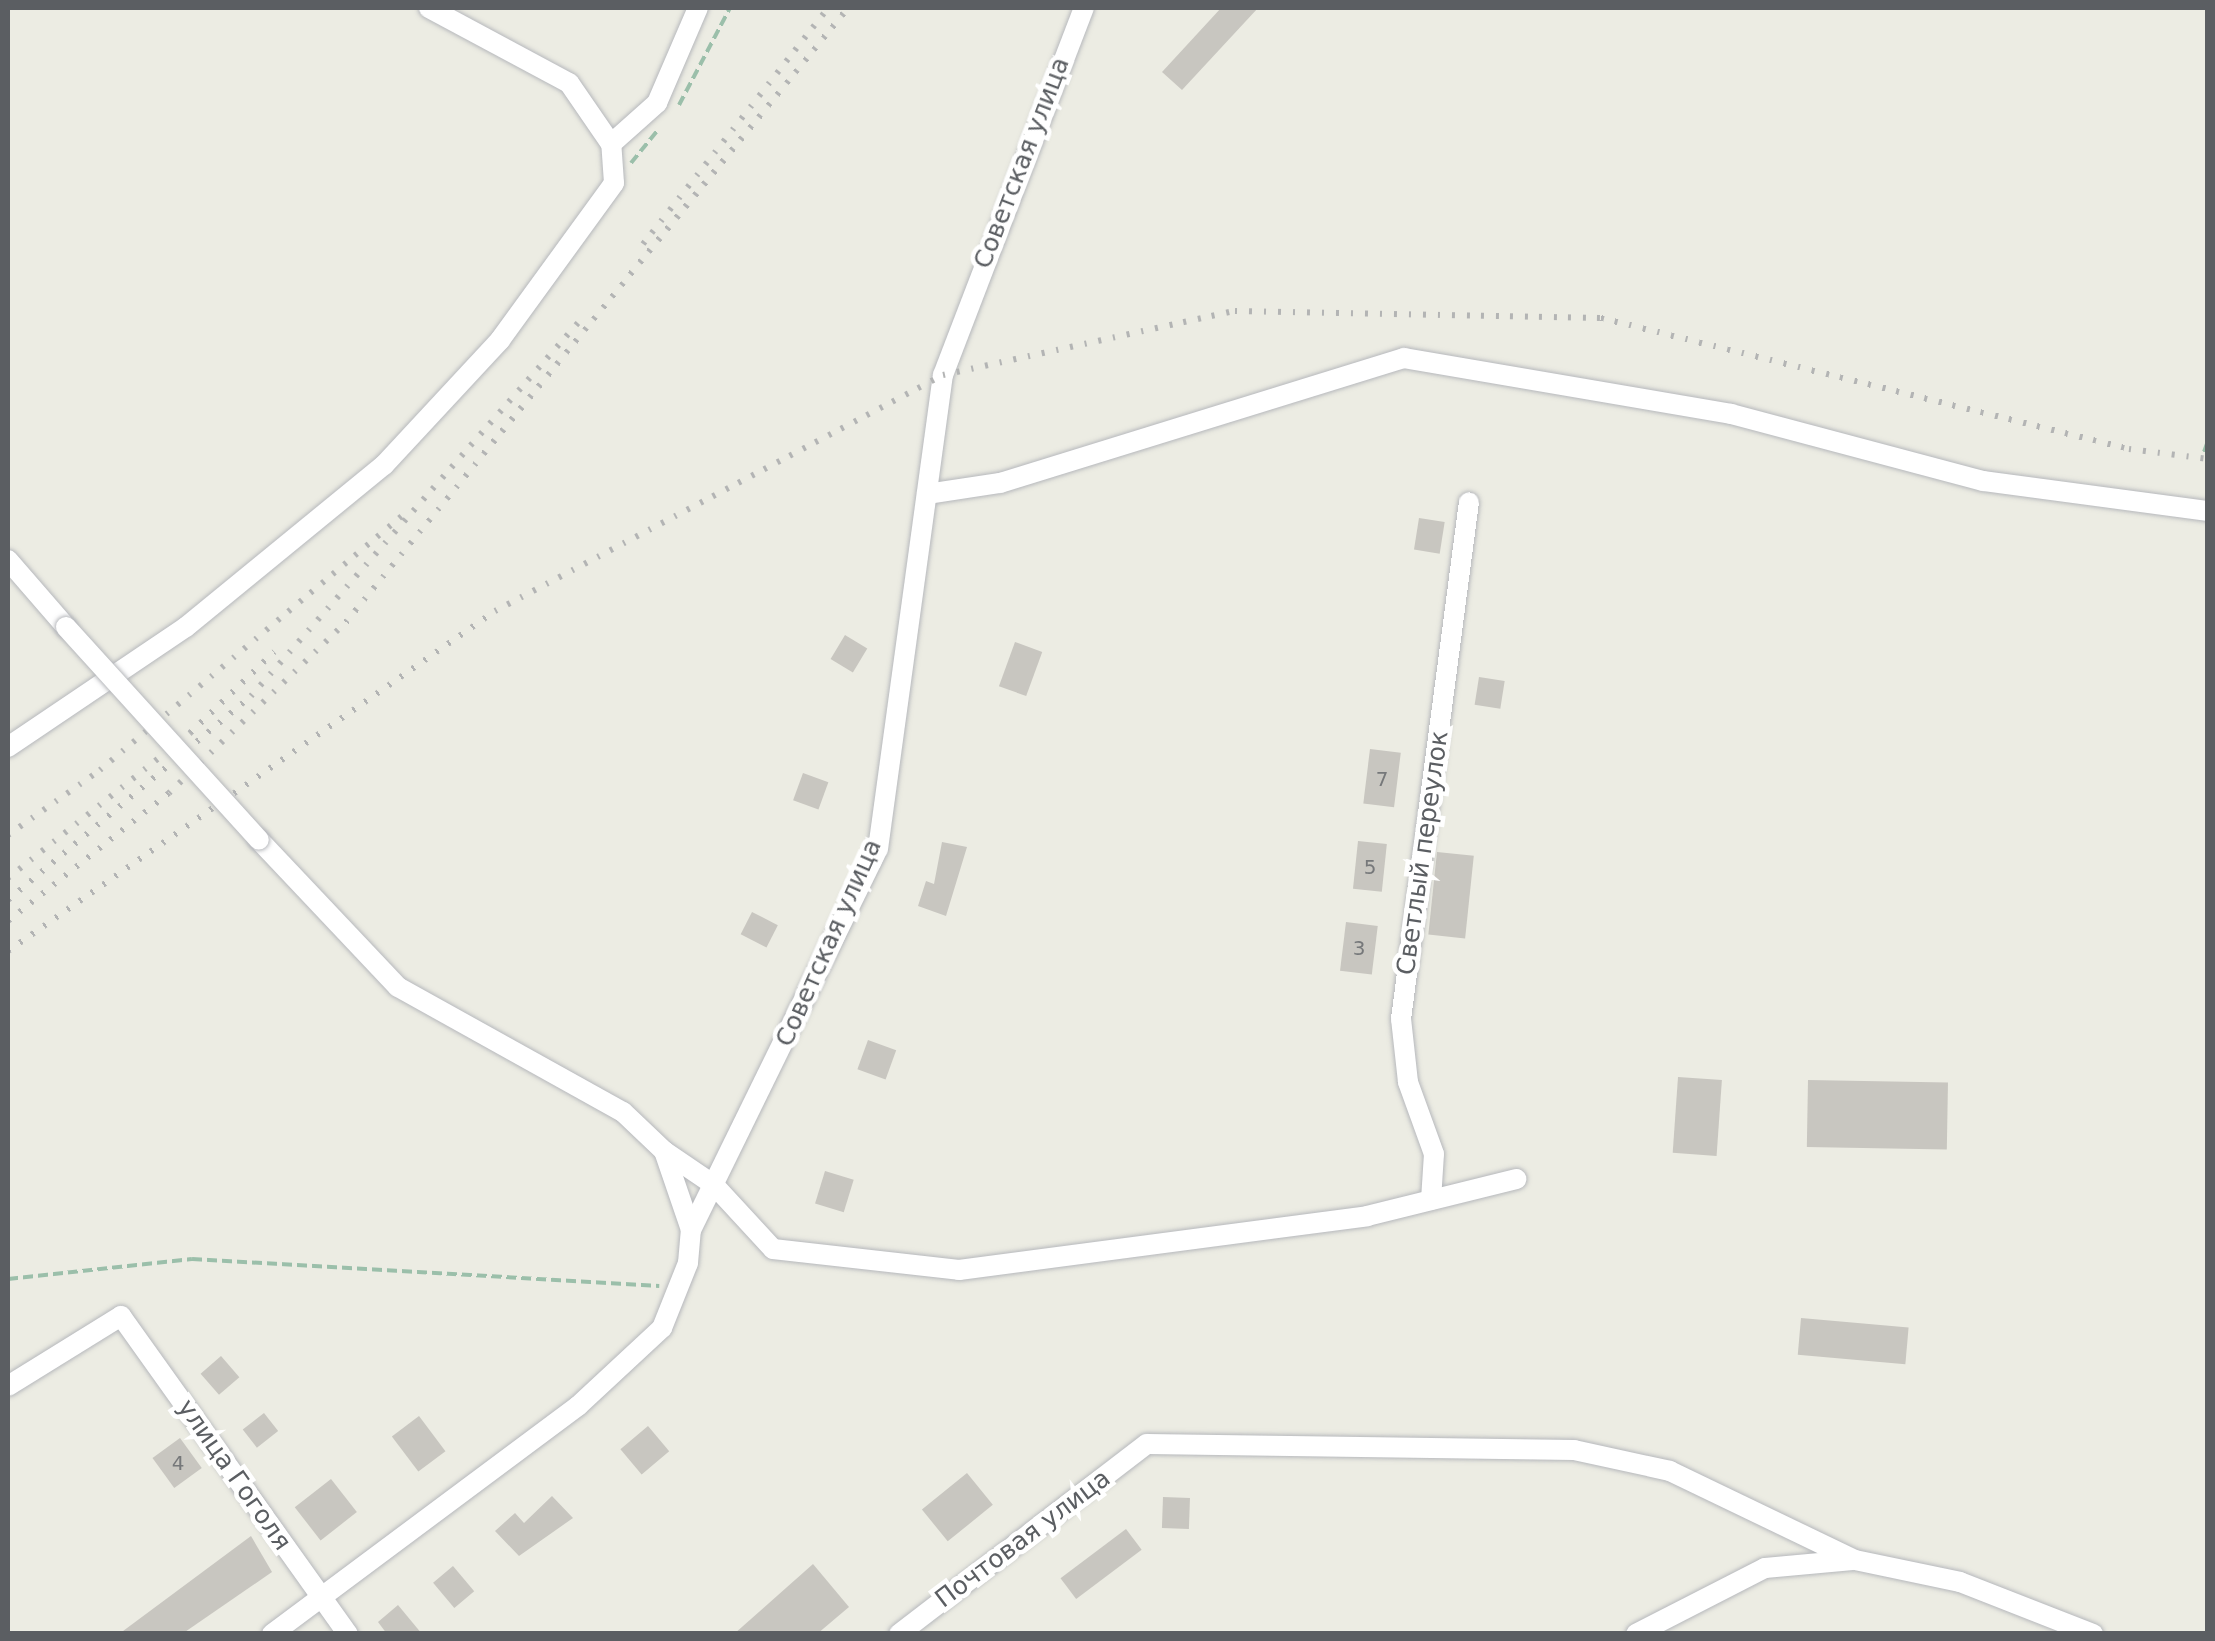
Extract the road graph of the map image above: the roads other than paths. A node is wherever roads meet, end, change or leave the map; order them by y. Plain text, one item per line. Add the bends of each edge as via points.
1 (428, 8) edge
2 (698, 8) edge
3 (1084, 8) edge
4 (611, 144) junction
5 (927, 494) junction
6 (1469, 502) dead end
7 (2208, 512) edge
8 (8, 560) edge
9 (8, 747) edge
10 (664, 1151) junction
11 (1516, 1179) dead end
12 (714, 1184) junction
13 (1430, 1200) junction
14 (691, 1230) junction
15 (8, 1386) edge
16 (1855, 1560) junction
17 (321, 1598) junction
18 (272, 1634) edge
19 (348, 1634) edge
20 (899, 1634) edge
21 (1636, 1634) edge
22 (2093, 1634) edge

1 - 4 street via 568,83
2 - 4 street via 657,102
3 - 5 street, Советская улица via 943,374
4 - 9 street via 614,183 592,218 500,340 384,465 186,627
5 - 7 street via 1000,483 1404,358 1731,414 1983,481
5 - 12 street, Советская улица via 878,848
6 - 13 street, Светлый переулок via 1401,1019 1408,1082 1434,1154
8 - 10 street, bridge via 398,987 623,1112
10 - 12 street
10 - 14 street
11 - 13 street
12 - 13 street via 773,1250 958,1270 1367,1216
12 - 14 street, Советская улица
14 - 17 street, Советская улица via 662,1328 578,1406
15 - 17 street, улица Гоголя via 122,1316
16 - 20 street, Почтовая улица via 1670,1470 1574,1450 1147,1444
16 - 21 street via 1764,1568
16 - 22 street via 1960,1582
17 - 18 street, Советская улица
17 - 19 street, улица Гоголя

